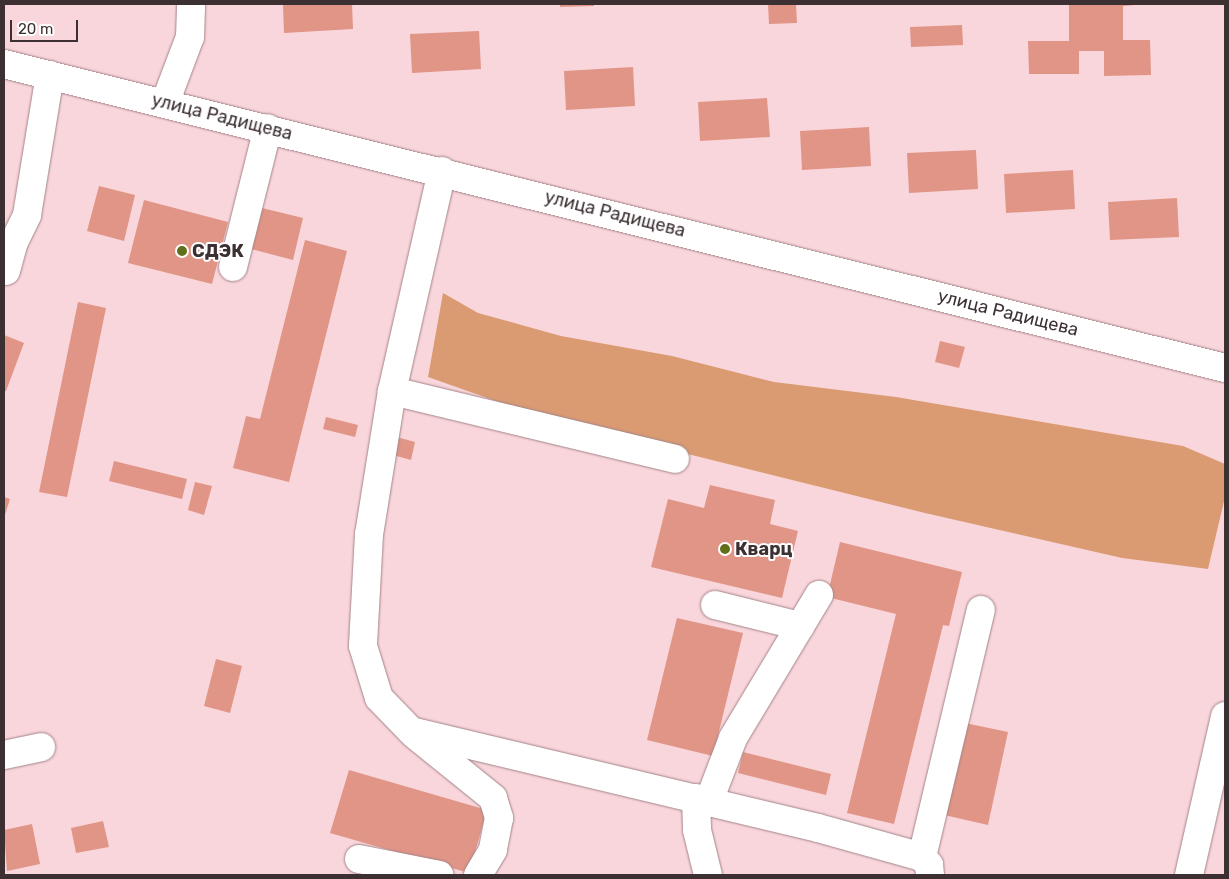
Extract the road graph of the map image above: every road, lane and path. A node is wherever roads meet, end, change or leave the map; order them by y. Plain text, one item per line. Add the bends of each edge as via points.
1 (191, 4) edge
2 (4, 64) edge
3 (50, 75) junction
4 (165, 103) junction
5 (268, 128) junction
6 (442, 171) junction
7 (233, 267) dead end
8 (6, 271) dead end
9 (1225, 368) edge
10 (392, 390) junction
11 (675, 459) dead end
12 (819, 595) dead end
13 (715, 605) dead end
14 (981, 610) dead end
15 (800, 626) junction
16 (1225, 716) edge
17 (411, 731) junction
18 (40, 747) dead end
19 (4, 755) edge
20 (703, 799) junction
21 (359, 859) dead end
22 (926, 866) edge
23 (439, 875) edge
24 (478, 875) edge
25 (708, 875) edge
26 (1189, 875) edge

1 - 4 main road via 190,37
2 - 3 main road, улица Радищева
3 - 4 main road, улица Радищева
3 - 8 main road via 27,215 14,242
4 - 5 main road, улица Радищева
5 - 6 main road, улица Радищева
5 - 7 main road
6 - 9 main road, улица Радищева
6 - 10 main road
10 - 11 main road
10 - 17 main road via 369,534 362,646 380,698
12 - 15 main road
13 - 15 main road
14 - 22 main road
15 - 20 main road via 733,738
16 - 26 main road
17 - 20 main road
17 - 24 main road via 493,798 499,818 493,850
18 - 19 main road
20 - 22 main road
20 - 25 main road via 697,830
21 - 23 main road

